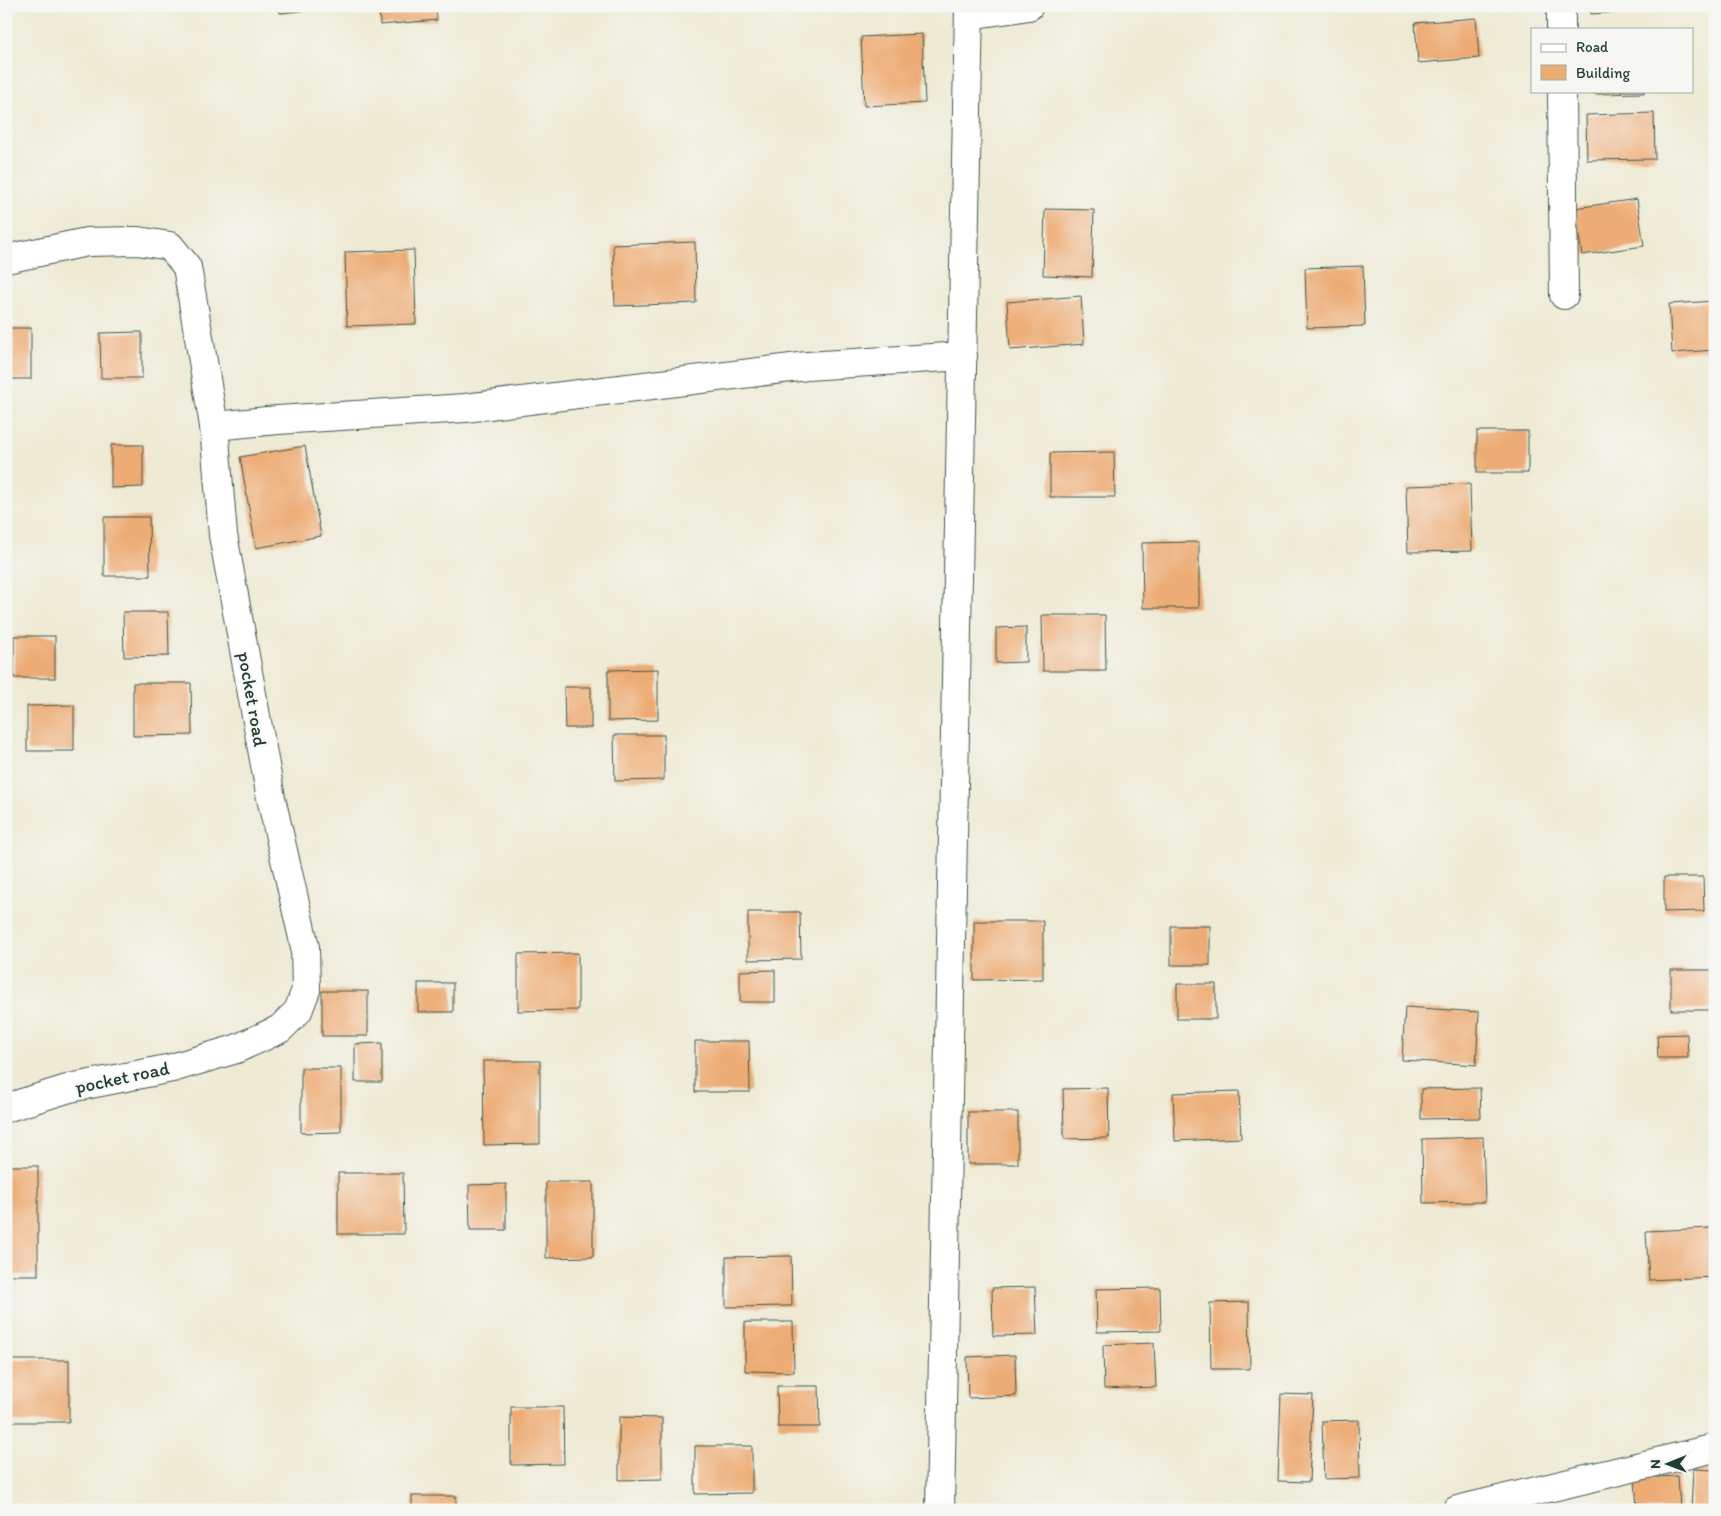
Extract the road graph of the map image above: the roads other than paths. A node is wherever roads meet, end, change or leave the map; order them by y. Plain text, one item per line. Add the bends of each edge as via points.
1 (1029, 6) edge
2 (1561, 6) edge
3 (969, 10) edge
4 (1561, 28) edge
5 (1562, 92) edge
6 (6, 259) edge
7 (1564, 295) dead end
8 (962, 356) junction
9 (214, 426) junction
10 (6, 1108) edge
11 (1715, 1448) edge
12 (940, 1510) edge
13 (1457, 1510) edge

1 - 3 street
2 - 4 street
3 - 8 street
5 - 7 street
6 - 9 street, pocket road via 87,242 138,241 170,246 187,267
8 - 9 street via 807,366 465,408
8 - 12 street
9 - 10 street, pocket road via 222,535 271,798 305,948 306,990 298,1011 280,1029 236,1049 172,1068 70,1088
11 - 13 street

